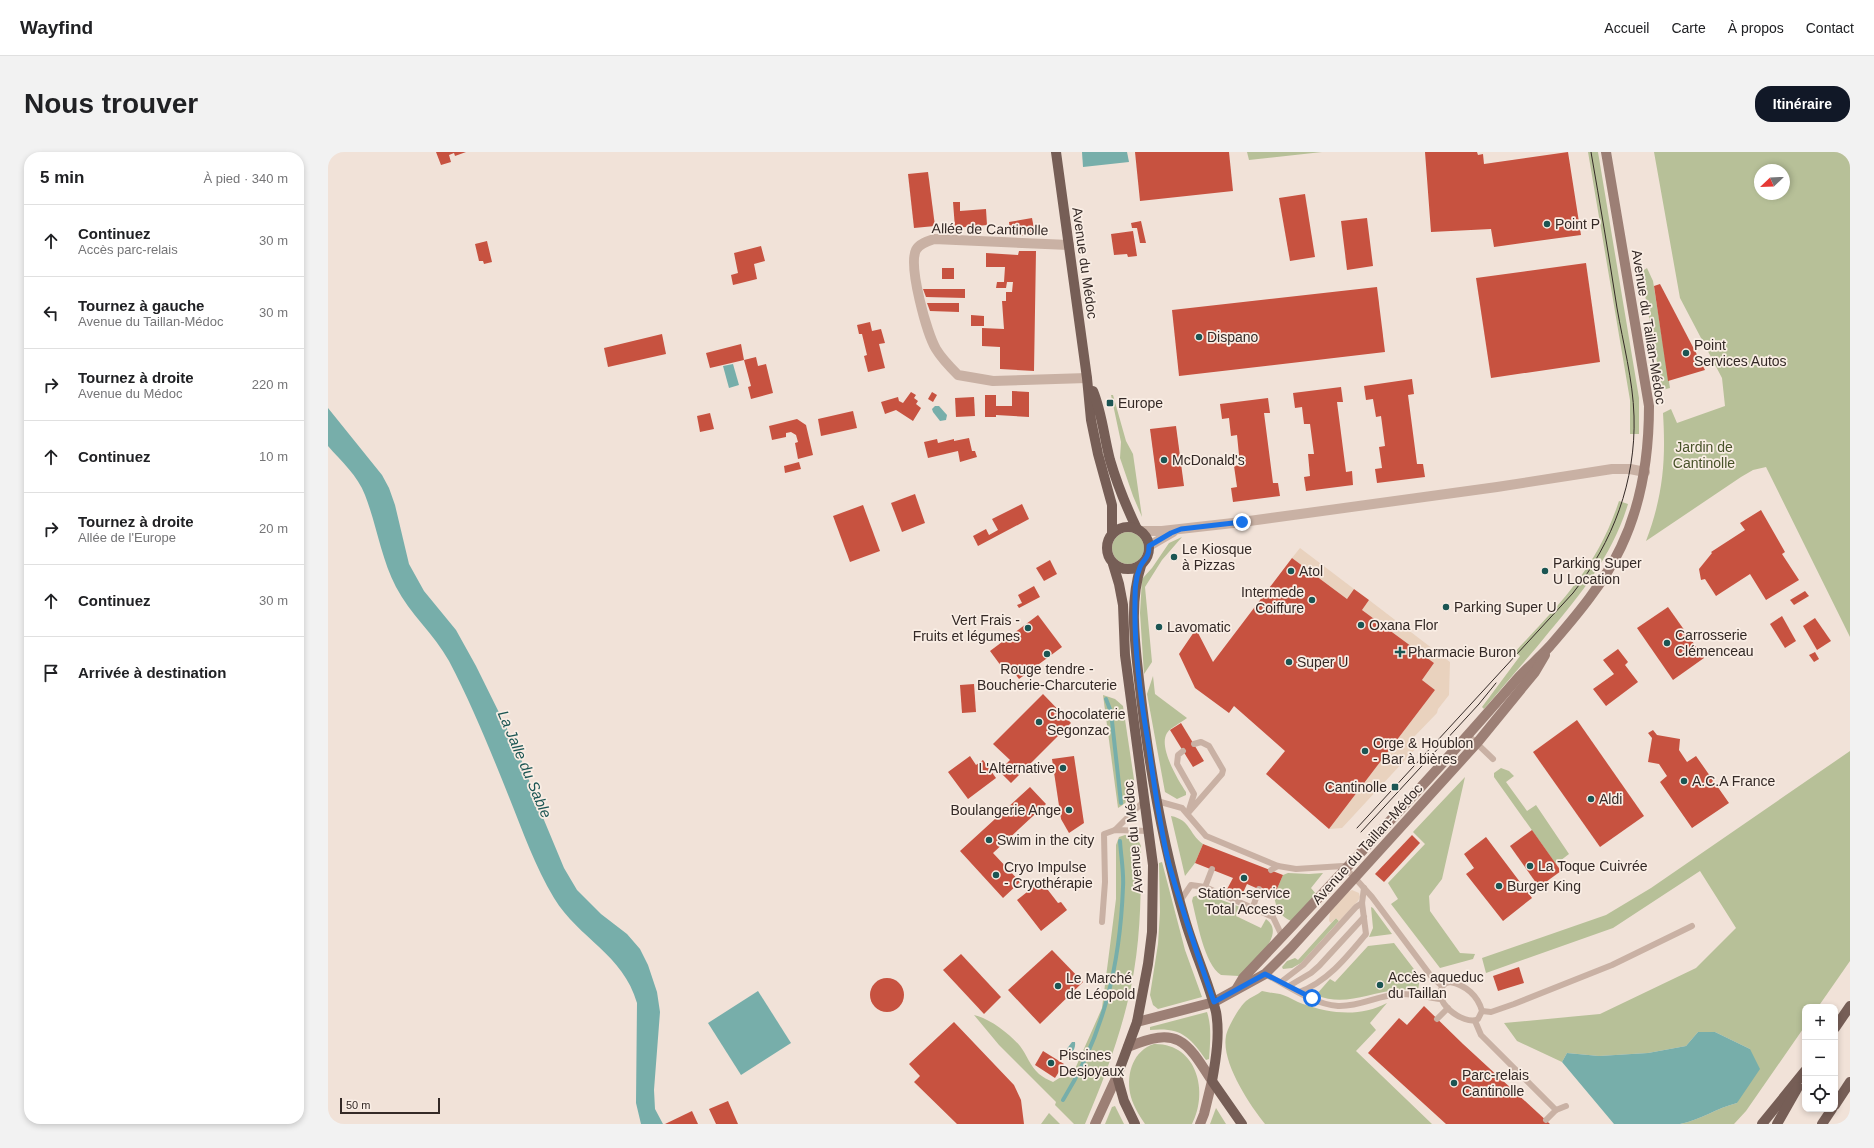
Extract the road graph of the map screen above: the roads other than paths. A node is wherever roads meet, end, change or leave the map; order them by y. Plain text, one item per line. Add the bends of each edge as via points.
1 (1056, 152) edge
2 (1606, 152) edge
3 (1069, 245) junction
4 (1087, 378) junction
5 (1644, 472) junction
6 (1181, 529) junction
7 (1138, 530) junction
8 (1112, 534) junction
9 (1149, 546) junction
10 (1112, 564) junction
11 (1141, 566) junction
12 (1549, 648) junction
13 (1469, 736) junction
14 (1477, 743) junction
15 (1194, 744) dead end
16 (1183, 751) dead end
17 (1493, 759) dead end
18 (1145, 800) junction
19 (1157, 801) junction
20 (1188, 813) junction
21 (1115, 830) junction
22 (1149, 831) junction
23 (1223, 843) junction
24 (1220, 850) dead end
25 (1278, 866) junction
26 (1346, 869) junction
27 (1212, 870) dead end
28 (1271, 870) dead end
29 (1355, 878) junction
30 (1205, 886) junction
31 (1364, 888) junction
32 (1259, 889) dead end
33 (1180, 901) junction
34 (1362, 903) junction
35 (1252, 907) junction
36 (1364, 917) junction
37 (1102, 922) dead end
38 (1692, 926) dead end
39 (1282, 936) junction
40 (1265, 974) junction
41 (1281, 982) junction
42 (1289, 986) junction
43 (1442, 986) junction
44 (1236, 988) junction
45 (1300, 992) junction
46 (1440, 999) junction
47 (1214, 1002) junction
48 (1850, 1006) edge
49 (1448, 1008) junction
50 (1482, 1011) junction
51 (1437, 1019) dead end
52 (1475, 1021) junction
53 (1136, 1022) junction
54 (1838, 1024) edge
55 (1128, 1047) junction
56 (1117, 1076) junction
57 (1802, 1076) edge
58 (1803, 1076) edge
59 (1212, 1081) junction
60 (1850, 1082) edge
61 (1838, 1100) edge
62 (1566, 1106) dead end
63 (1556, 1110) junction
64 (1830, 1112) edge
65 (1546, 1120) dead end
66 (1095, 1124) edge
67 (1135, 1124) edge
68 (1200, 1124) edge
69 (1242, 1124) edge
70 (1762, 1124) edge
71 (1777, 1124) edge
72 (1822, 1124) edge

1 - 3 main road, Avenue du Médoc
2 - 5 street, Avenue du Taillan-Médoc via 1648,396 1649,439
3 - 4 main road, Avenue du Médoc
3 - 4 street, Allée de Cantinolle via 934,239 924,242 916,250 916,278 920,302 935,348 958,375 993,381
4 - 7 main road, Avenue du Médoc via 1098,407 1110,460 1124,501
4 - 8 main road, Avenue du Médoc via 1094,434 1112,505
5 - 6 street via 1612,469 1493,488
5 - 12 street, Avenue du Taillan-Médoc via 1635,514 1618,553 1593,592
6 - 7 street via 1162,532
6 - 9 street
7 - 8 main road via 1124,527
7 - 9 main road
8 - 10 main road via 1106,547
9 - 11 main road via 1149,553
10 - 11 main road via 1123,570
10 - 18 main road, Avenue du Médoc via 1123,601 1125,655
11 - 19 main road, Avenue du Médoc via 1134,601 1137,657 1143,715
12 - 13 street, Avenue du Taillan-Médoc via 1529,665
12 - 14 street, Avenue du Taillan-Médoc via 1535,672
13 - 14 lane
13 - 26 street, Avenue du Taillan-Médoc
14 - 17 lane
14 - 29 street, Avenue du Taillan-Médoc
15 - 20 lane via 1201,742 1209,746 1223,770
16 - 20 lane via 1178,755 1177,764 1194,794
18 - 21 lane
18 - 22 main road, Avenue du Médoc
19 - 20 lane via 1182,808
19 - 33 main road, Avenue du Médoc
20 - 23 lane via 1203,834
21 - 22 lane
21 - 37 lane via 1104,834 1105,882
22 - 53 main road, Avenue du Médoc via 1153,865 1152,932
23 - 24 lane
23 - 25 lane
25 - 26 lane via 1296,869 1342,866
25 - 28 lane
26 - 29 lane
26 - 39 street, Avenue du Taillan-Médoc
27 - 30 lane
29 - 31 lane
29 - 40 street, Avenue du Taillan-Médoc
30 - 33 lane via 1191,885
30 - 35 lane
31 - 34 lane
31 - 43 lane via 1431,976
32 - 35 lane
33 - 47 main road, Avenue du Médoc via 1193,947
34 - 36 lane
34 - 41 lane via 1303,965
35 - 39 lane via 1273,917
36 - 42 lane via 1319,966
36 - 45 lane via 1366,930 1362,938 1320,983
38 - 50 lane via 1612,965 1514,1004 1490,1012
39 - 44 street, Avenue du Taillan-Médoc
40 - 41 lane
40 - 44 street, Avenue du Taillan-Médoc
41 - 42 lane
42 - 45 lane
43 - 46 lane
43 - 50 lane via 1450,982 1459,984 1474,995
44 - 47 street, Avenue du Taillan-Médoc
45 - 46 lane via 1324,1004 1338,1006 1359,1004 1397,994
46 - 49 lane
47 - 53 street, Avenue du Taillan-Médoc
47 - 59 main road, Avenue du Médoc via 1218,1020 1216,1061
48 - 54 main road
49 - 51 lane
49 - 52 lane via 1466,1020
50 - 52 lane via 1481,1016
52 - 63 lane via 1481,1035
53 - 55 main road, Avenue du Médoc
55 - 56 main road, Avenue du Médoc
55 - 59 street via 1155,1037 1176,1039 1190,1049
56 - 66 street, Avenue du Médoc
56 - 67 main road via 1124,1101
57 - 70 main road
58 - 71 main road
59 - 68 street, Avenue du Médoc
59 - 69 main road
60 - 61 main road
62 - 63 lane
63 - 65 lane
64 - 72 main road

